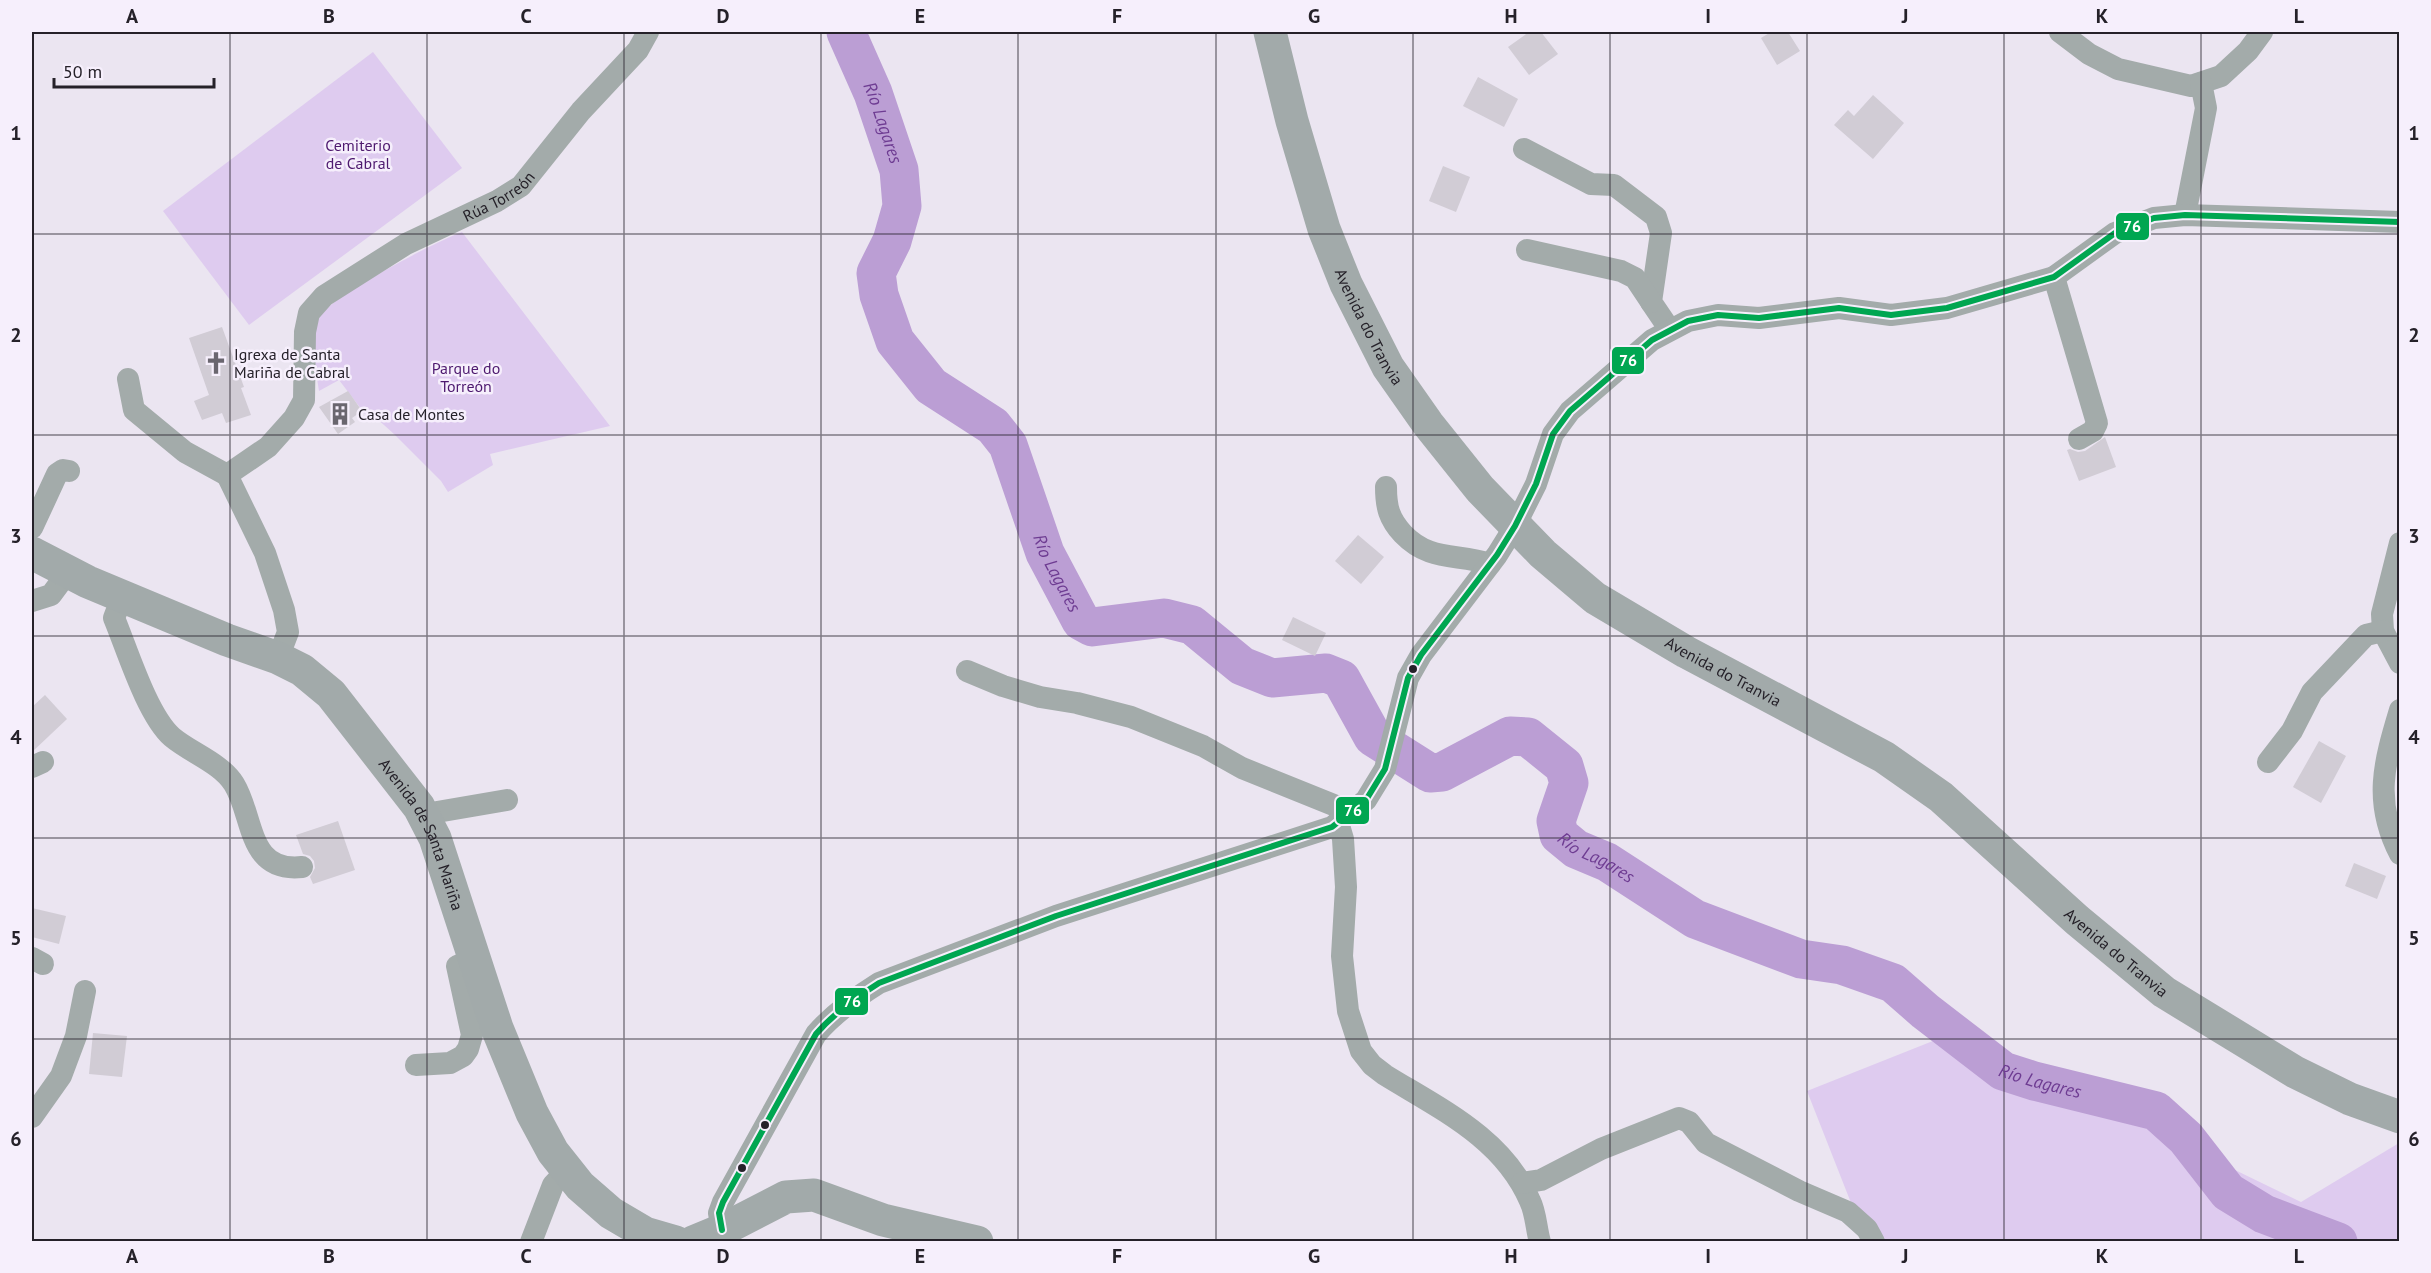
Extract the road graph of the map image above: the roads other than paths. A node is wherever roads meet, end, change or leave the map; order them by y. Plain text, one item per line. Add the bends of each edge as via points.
1 (648, 32) edge
2 (1270, 32) edge
3 (2060, 32) edge
4 (2262, 32) edge
5 (2201, 83) junction
6 (1524, 149) dead end
7 (2185, 215) junction
8 (2400, 222) edge
9 (1527, 250) dead end
10 (2054, 277) junction
11 (1651, 302) junction
12 (1670, 330) junction
13 (128, 379) dead end
14 (2079, 439) dead end
15 (69, 471) dead end
16 (226, 475) junction
17 (1386, 487) dead end
18 (1515, 526) junction
19 (32, 528) edge
20 (2400, 543) edge
21 (32, 553) edge
22 (1490, 564) junction
23 (68, 572) junction
24 (122, 597) junction
25 (32, 601) edge
26 (2383, 631) junction
27 (278, 658) junction
28 (2400, 663) edge
29 (967, 671) dead end
30 (2400, 710) edge
31 (2268, 762) dead end
32 (507, 800) dead end
33 (1345, 817) junction
34 (425, 818) junction
35 (2400, 854) edge
36 (302, 867) dead end
37 (473, 959) junction
38 (85, 991) dead end
39 (416, 1065) dead end
40 (32, 1117) edge
41 (2400, 1117) edge
42 (566, 1170) junction
43 (1522, 1183) junction
44 (707, 1236) edge
45 (531, 1242) edge
46 (676, 1242) edge
47 (977, 1242) edge
48 (1540, 1242) edge
49 (1874, 1242) edge

1 - 16 street, Rúa Torreón via 638,50 580,111 521,186 406,244 324,296 309,314 305,332 304,400 294,418 268,447
2 - 18 main road, Avenida do Tranvia via 1324,229 1351,295 1388,367 1428,424
3 - 5 street via 2118,69 2191,86
4 - 5 street via 2221,76
5 - 7 street via 2206,108
6 - 11 street via 1591,184 1614,185 1656,217 1661,233
7 - 8 street
7 - 10 street via 2154,218 2115,233
9 - 11 street via 1621,271 1635,278
10 - 12 street via 1947,308 1891,315 1839,308 1759,318 1718,315 1688,321
10 - 14 street via 2097,423 2093,431
11 - 12 street
12 - 18 street via 1652,340 1570,411 1553,434 1536,484
13 - 16 street via 134,410 185,452
15 - 19 street via 57,474
16 - 27 street via 265,553 284,610 288,632
17 - 22 street via 1389,515 1414,545 1434,554
18 - 22 street
18 - 41 main road, Avenida do Tranvia via 1595,598 1686,652 1884,757 1931,790 2164,992 2295,1072 2350,1099
20 - 26 street via 2382,614
21 - 23 main road, Avenida de Santa Mariña
22 - 33 street via 1421,655 1408,678 1385,769 1366,800
23 - 24 main road, Avenida de Santa Mariña
23 - 25 street via 51,595
24 - 27 main road, Avenida de Santa Mariña
24 - 36 street via 114,618 154,714 171,736 218,768 234,784 256,844 265,856 286,868
26 - 28 street
26 - 31 street via 2366,635 2312,692 2292,731
27 - 34 main road, Avenida de Santa Mariña via 302,670 331,694
29 - 33 street via 1040,697 1131,717 1203,746
30 - 35 street via 2383,778 2390,835
32 - 34 street via 437,812
33 - 43 street via 1343,967 1348,1011 1360,1051 1385,1075 1470,1126 1503,1157
33 - 44 street via 1332,827 1056,916 879,983 853,999 816,1034
34 - 37 main road, Avenida de Santa Mariña via 435,838
37 - 39 street via 456,966 472,1035 468,1049 450,1063
37 - 42 main road, Avenida de Santa Mariña via 532,1113
38 - 40 street via 76,1036 61,1076
42 - 45 street via 553,1185
42 - 46 main road, Avenida de Santa Mariña via 611,1213 645,1233
43 - 48 street via 1532,1204
43 - 49 street via 1542,1180 1601,1149 1679,1118 1689,1122 1706,1143 1848,1212 1867,1229
44 - 47 main road via 786,1197 814,1195 883,1220

